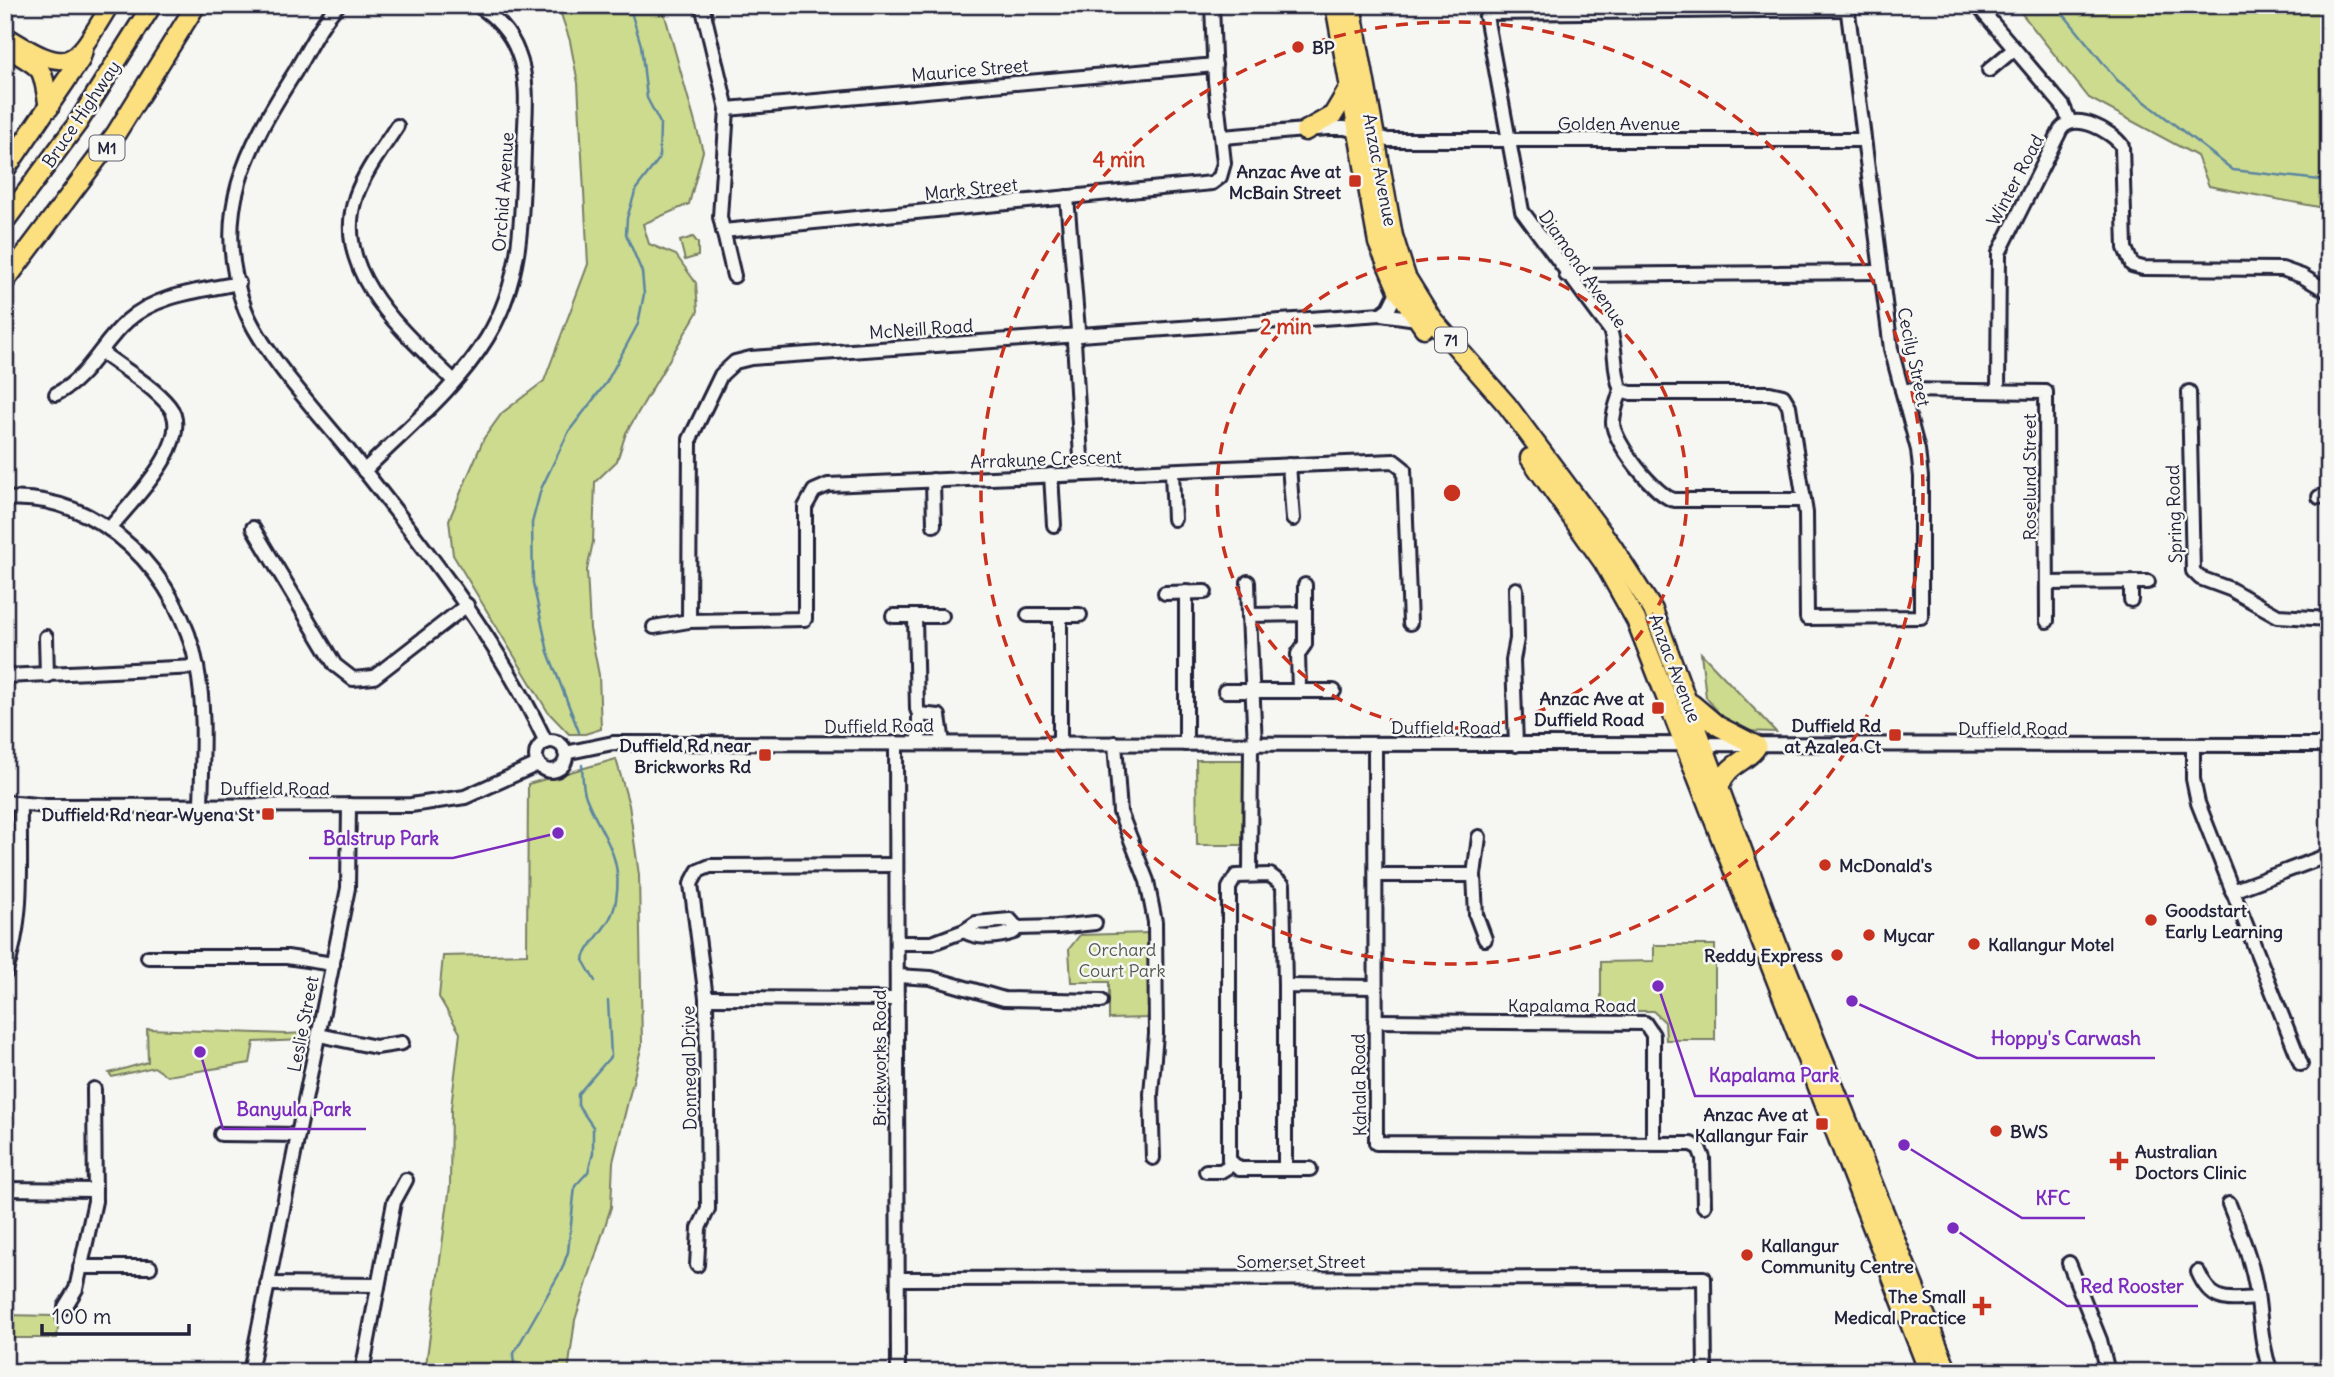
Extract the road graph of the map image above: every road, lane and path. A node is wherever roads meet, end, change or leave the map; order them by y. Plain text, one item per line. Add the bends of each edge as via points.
1 (110, 5) edge
2 (152, 5) edge
3 (196, 5) edge
4 (338, 5) edge
5 (477, 5) edge
6 (702, 5) edge
7 (1212, 5) edge
8 (1335, 5) edge
9 (1351, 5) edge
10 (1977, 5) edge
11 (1847, 7) edge
12 (1485, 9) edge
13 (5, 35) edge
14 (5, 46) edge
15 (83, 50) junction
16 (2013, 50) junction
17 (1216, 65) junction
18 (1989, 70) dead end
19 (1348, 90) junction
20 (48, 108) junction
21 (727, 109) junction
22 (2070, 122) junction
23 (397, 126) dead end
24 (1355, 130) junction
25 (1305, 131) junction
26 (1223, 137) junction
27 (1374, 137) junction
28 (1509, 140) junction
29 (1864, 140) junction
30 (5, 170) edge
31 (1067, 197) junction
32 (5, 221) edge
33 (723, 231) junction
34 (1880, 272) junction
35 (1566, 275) junction
36 (734, 276) dead end
37 (5, 281) edge
38 (239, 283) junction
39 (1398, 290) junction
40 (2329, 292) edge
41 (1381, 314) junction
42 (1418, 320) junction
43 (1076, 335) junction
44 (101, 352) junction
45 (454, 381) junction
46 (1621, 390) junction
47 (1902, 390) junction
48 (1997, 391) junction
49 (2189, 392) dead end
50 (56, 394) dead end
51 (1289, 465) junction
52 (364, 471) junction
53 (1172, 472) junction
54 (1082, 474) junction
55 (1051, 475) junction
56 (933, 481) junction
57 (5, 499) edge
58 (1804, 500) junction
59 (1174, 519) dead end
60 (1293, 519) dead end
61 (934, 525) dead end
62 (1054, 525) dead end
63 (253, 528) dead end
64 (109, 529) junction
65 (1248, 582) dead end
66 (2148, 582) dead end
67 (2047, 583) junction
68 (2130, 583) junction
69 (1306, 585) dead end
70 (1516, 589) dead end
71 (1186, 592) junction
72 (1205, 592) dead end
73 (1165, 593) dead end
74 (2131, 600) dead end
75 (467, 605) junction
76 (1305, 614) junction
77 (1028, 615) dead end
78 (1060, 615) junction
79 (1080, 615) dead end
80 (1249, 615) junction
81 (893, 616) dead end
82 (942, 616) dead end
83 (915, 617) junction
84 (2329, 618) edge
85 (689, 621) junction
86 (2047, 621) dead end
87 (1410, 624) dead end
88 (654, 627) dead end
89 (46, 637) dead end
90 (197, 667) junction
91 (47, 676) junction
92 (5, 677) edge
93 (1225, 691) dead end
94 (1299, 691) junction
95 (1334, 691) dead end
96 (1255, 692) junction
97 (1689, 701) junction
98 (919, 714) junction
99 (546, 742) junction
100 (896, 743) junction
101 (919, 743) junction
102 (943, 743) junction
103 (1115, 743) junction
104 (1060, 744) junction
105 (1186, 744) junction
106 (1253, 745) junction
107 (1375, 745) junction
108 (1516, 745) junction
109 (1685, 745) junction
110 (1705, 745) junction
111 (2193, 745) junction
112 (2329, 745) edge
113 (1757, 746) junction
114 (565, 753) junction
115 (538, 764) junction
116 (1720, 785) junction
117 (5, 802) edge
118 (20, 805) junction
119 (349, 805) junction
120 (201, 806) junction
121 (1479, 837) dead end
122 (2329, 855) edge
123 (896, 865) junction
124 (1250, 873) junction
125 (1376, 875) junction
126 (1469, 875) junction
127 (2232, 891) junction
128 (1095, 923) dead end
129 (1485, 939) dead end
130 (11, 940) edge
131 (897, 940) junction
132 (148, 957) dead end
133 (333, 964) junction
134 (5, 974) edge
135 (897, 976) junction
136 (1285, 986) junction
137 (1375, 987) junction
138 (706, 998) junction
139 (897, 999) junction
140 (1101, 1001) dead end
141 (1375, 1021) junction
142 (319, 1035) junction
143 (402, 1043) dead end
144 (2301, 1064) dead end
145 (94, 1089) dead end
146 (221, 1134) dead end
147 (298, 1135) junction
148 (1653, 1143) junction
149 (1153, 1158) dead end
150 (1231, 1165) junction
151 (1285, 1169) junction
152 (1310, 1169) dead end
153 (1206, 1171) dead end
154 (406, 1180) dead end
155 (5, 1189) edge
156 (95, 1190) junction
157 (2230, 1204) dead end
158 (1704, 1206) dead end
159 (2069, 1263) dead end
160 (697, 1265) dead end
161 (80, 1267) junction
162 (150, 1267) dead end
163 (2198, 1272) dead end
164 (898, 1279) junction
165 (267, 1284) junction
166 (378, 1285) junction
167 (2258, 1298) junction
168 (65, 1307) dead end
169 (250, 1372) edge
170 (362, 1372) edge
171 (898, 1372) edge
172 (1705, 1372) edge
173 (1929, 1372) edge
174 (1948, 1372) edge
175 (2108, 1372) edge
176 (2271, 1372) edge

1 - 15 main road
2 - 32 highway, Bruce Highway / M1 via 77,124
3 - 37 highway, M1 via 115,135
4 - 38 street via 248,151 233,219
5 - 45 street, Orchid Avenue via 511,38 525,77 521,228 513,276 497,321
6 - 21 street
7 - 17 street
8 - 19 highway, Anzac Avenue / 71
9 - 27 highway, Anzac Avenue / 71
10 - 16 street
11 - 12 street
11 - 29 street, Cecily Street
12 - 28 street, Diamond Avenue
13 - 15 main road via 52,61
14 - 20 highway via 41,69 47,80
15 - 20 highway
16 - 18 street
16 - 22 street via 2063,106
17 - 21 street, Maurice Street
17 - 26 street
19 - 24 highway, Anzac Avenue / 71
19 - 25 highway via 1338,110
20 - 30 highway
21 - 33 street via 720,205
22 - 40 street via 2082,121 2116,138 2122,146 2125,248 2132,265 2282,269
22 - 48 street, Winter Road via 2061,129 1998,253
23 - 45 street via 356,197 353,248 369,285 396,325
24 - 25 street, Golden Avenue
24 - 27 street, Golden Avenue
24 - 39 highway, Anzac Avenue / 71 via 1378,243
25 - 26 street, Golden Avenue
26 - 31 street, Mark Street via 1220,177 1203,186
27 - 28 street, Golden Avenue
27 - 97 highway, Anzac Avenue / 71 via 1396,252 1414,292 1507,405 1626,565 1656,617
28 - 29 street, Golden Avenue
28 - 35 street, Diamond Avenue via 1522,211
29 - 34 street, Cecily Street
31 - 33 street, Mark Street
31 - 43 street
33 - 36 street
34 - 35 street
34 - 47 street, Cecily Street
35 - 46 street, Diamond Avenue via 1610,330
38 - 44 street via 153,304 127,321
38 - 52 street via 246,310 264,341
39 - 41 street
39 - 42 highway, Anzac Avenue / 71
41 - 42 street, McNeill Road
41 - 43 street, McNeill Road
42 - 109 highway, Anzac Avenue / 71 via 1508,426 1604,562 1636,620
43 - 54 street
43 - 85 street, McNeill Road via 751,358 727,367 690,439
44 - 50 street via 70,387
44 - 64 street via 169,406 177,428 171,449
45 - 52 street, Orchid Avenue
46 - 58 street via 1613,423 1616,438 1661,496 1675,500
46 - 58 street via 1783,396 1789,406
47 - 48 street, Roselund Street
47 - 58 street, Cecily Street via 1921,477 1921,617 1807,618
48 - 67 street, Roselund Street via 2046,392
49 - 84 street, Spring Road via 2193,571 2278,615
51 - 53 street, Arrakune Crescent
51 - 60 street
51 - 87 street, Arrakune Crescent via 1394,461 1404,469
52 - 75 street
53 - 54 street, Arrakune Crescent
53 - 59 street
54 - 55 street, Arrakune Crescent
55 - 56 street, Arrakune Crescent
55 - 62 street
56 - 61 street
56 - 85 street, Arrakune Crescent via 828,485 814,491 805,507 805,619
57 - 64 street via 57,502
63 - 75 street via 335,665 353,679 374,677
64 - 90 street via 147,563 166,589 185,625
65 - 80 street
66 - 68 street
67 - 68 street
67 - 86 street, Roselund Street
68 - 74 street
69 - 76 street
70 - 108 street
71 - 72 street
71 - 73 street
71 - 105 street
75 - 99 street via 506,664
76 - 80 street
76 - 94 street via 1305,644 1298,654
77 - 78 street
78 - 79 street
78 - 104 street
80 - 96 street
81 - 83 street
82 - 83 street
83 - 98 street
85 - 88 street, Arrakune Crescent
89 - 91 street
90 - 91 street
90 - 120 street
91 - 92 street
93 - 96 street
94 - 95 street
94 - 96 street
96 - 106 street
97 - 110 highway, Anzac Avenue / 71
97 - 113 highway via 1718,726
98 - 101 street
98 - 102 street via 939,716
99 - 114 street via 558,743
99 - 115 street via 537,751
100 - 101 street, Duffield Road
100 - 114 street, Duffield Road via 604,743
100 - 123 street, Brickworks Road
101 - 102 street, Duffield Road
102 - 104 street, Duffield Road
103 - 104 street, Duffield Road
103 - 105 street, Duffield Road
103 - 149 street via 1120,811 1147,881 1155,922
105 - 106 street, Duffield Road
106 - 107 street, Duffield Road
106 - 124 street
107 - 108 street, Duffield Road
107 - 125 street, Kahala Road
108 - 109 street, Duffield Road
109 - 110 street, Duffield Road
109 - 173 highway, Anzac Avenue / 71
110 - 113 street, Duffield Road
110 - 116 highway, Anzac Avenue / 71
111 - 112 street, Duffield Road
111 - 113 street, Duffield Road
111 - 127 street via 2198,803
113 - 116 highway via 1729,768
114 - 115 street via 564,764 555,771
115 - 119 street, Duffield Road via 465,797 439,803
116 - 174 highway, Anzac Avenue / 71 via 1780,952
117 - 118 street, Duffield Road
118 - 120 street, Duffield Road
118 - 130 street via 20,920
119 - 120 street, Duffield Road
119 - 133 street, Leslie Street via 348,881
121 - 126 street
122 - 127 street
123 - 131 street, Brickworks Road
123 - 138 street, Donnegal Drive via 710,866 698,871 691,884
124 - 136 street via 1276,877 1285,890
124 - 150 street via 1236,876 1229,888
125 - 126 street
125 - 137 street, Kahala Road
126 - 129 street
127 - 144 street
128 - 131 street via 1017,928 1000,936 975,937 964,931 932,943
130 - 134 street
131 - 135 street, Brickworks Road
132 - 133 street via 287,957
133 - 142 street, Leslie Street
135 - 139 street, Brickworks Road
135 - 140 street via 931,978 1004,999
136 - 137 street
136 - 151 street
137 - 141 street, Kahala Road
138 - 139 street
138 - 160 street, Donnegal Drive via 708,1209 699,1228
139 - 164 street, Brickworks Road
141 - 148 street, Kapalama Road via 1645,1023 1653,1035
141 - 148 street, Kahala Road via 1376,1143
142 - 143 street via 376,1047
142 - 147 street, Leslie Street
145 - 156 street
146 - 147 street
147 - 165 street, Leslie Street
148 - 158 street, Kahala Road via 1699,1148
150 - 151 street
150 - 153 street via 1221,1171
151 - 152 street
154 - 166 street via 394,1202
155 - 156 street
156 - 161 street
157 - 167 street via 2249,1254
159 - 175 street
161 - 162 street
161 - 168 street via 76,1289
163 - 167 street via 2206,1289 2218,1297
164 - 171 street, Brickworks Road
164 - 172 street, Somerset Street via 1704,1279
165 - 166 street
165 - 169 street, Leslie Street
166 - 170 street
167 - 176 street via 2262,1346

